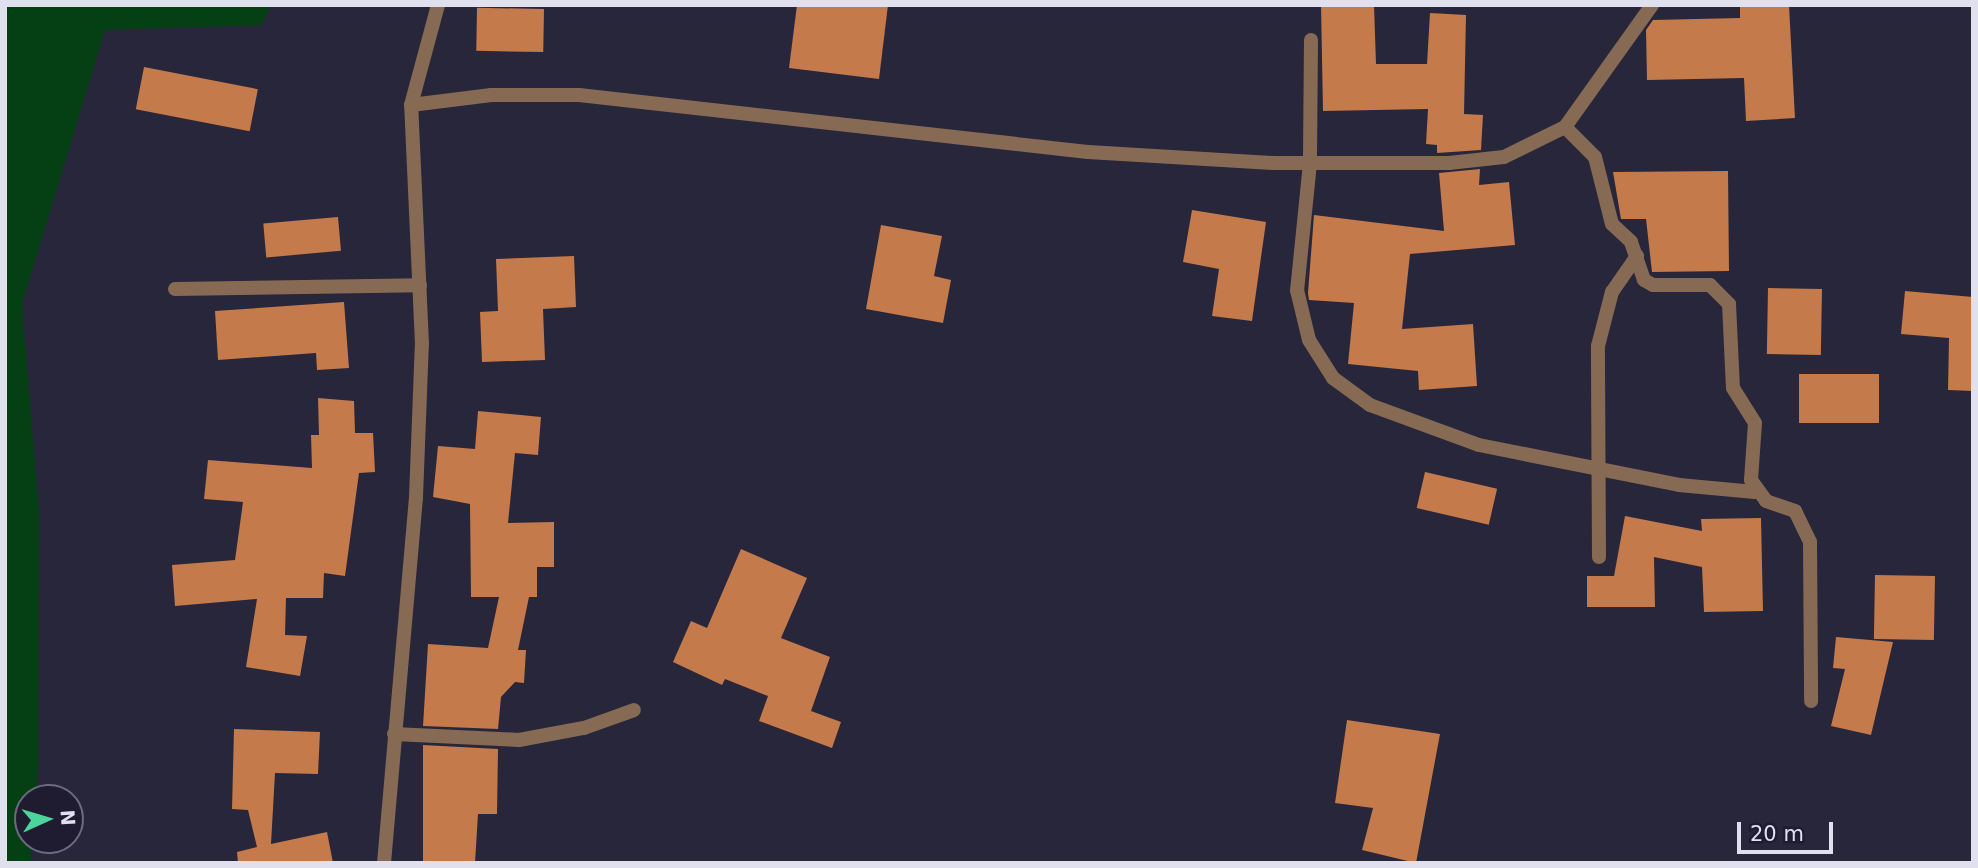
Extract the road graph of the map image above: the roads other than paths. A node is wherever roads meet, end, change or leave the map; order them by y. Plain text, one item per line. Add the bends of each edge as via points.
1 (438, 5) edge
2 (1652, 5) edge
3 (1311, 40) dead end
4 (411, 106) junction
5 (1565, 127) junction
6 (1310, 163) junction
7 (1637, 256) junction
8 (420, 285) junction
9 (175, 289) dead end
10 (1597, 470) junction
11 (1755, 492) junction
12 (1599, 557) dead end
13 (1811, 701) dead end
14 (634, 710) dead end
15 (394, 734) junction
16 (384, 863) edge

1 - 4 street
2 - 5 street
3 - 6 street
4 - 6 street via 491,94 579,95 1088,152
4 - 8 street
5 - 6 street via 1504,157 1449,163
5 - 7 street via 1595,157 1612,224 1631,242
6 - 10 street via 1300,316 1333,378 1370,405 1479,444
7 - 10 street via 1603,312
7 - 11 street via 1644,280 1653,285 1710,285 1729,304 1733,388 1755,423
8 - 9 street
8 - 15 street via 416,496
10 - 11 street
10 - 12 street
11 - 13 street via 1795,511 1810,542
14 - 15 street via 584,728 519,740
15 - 16 street

